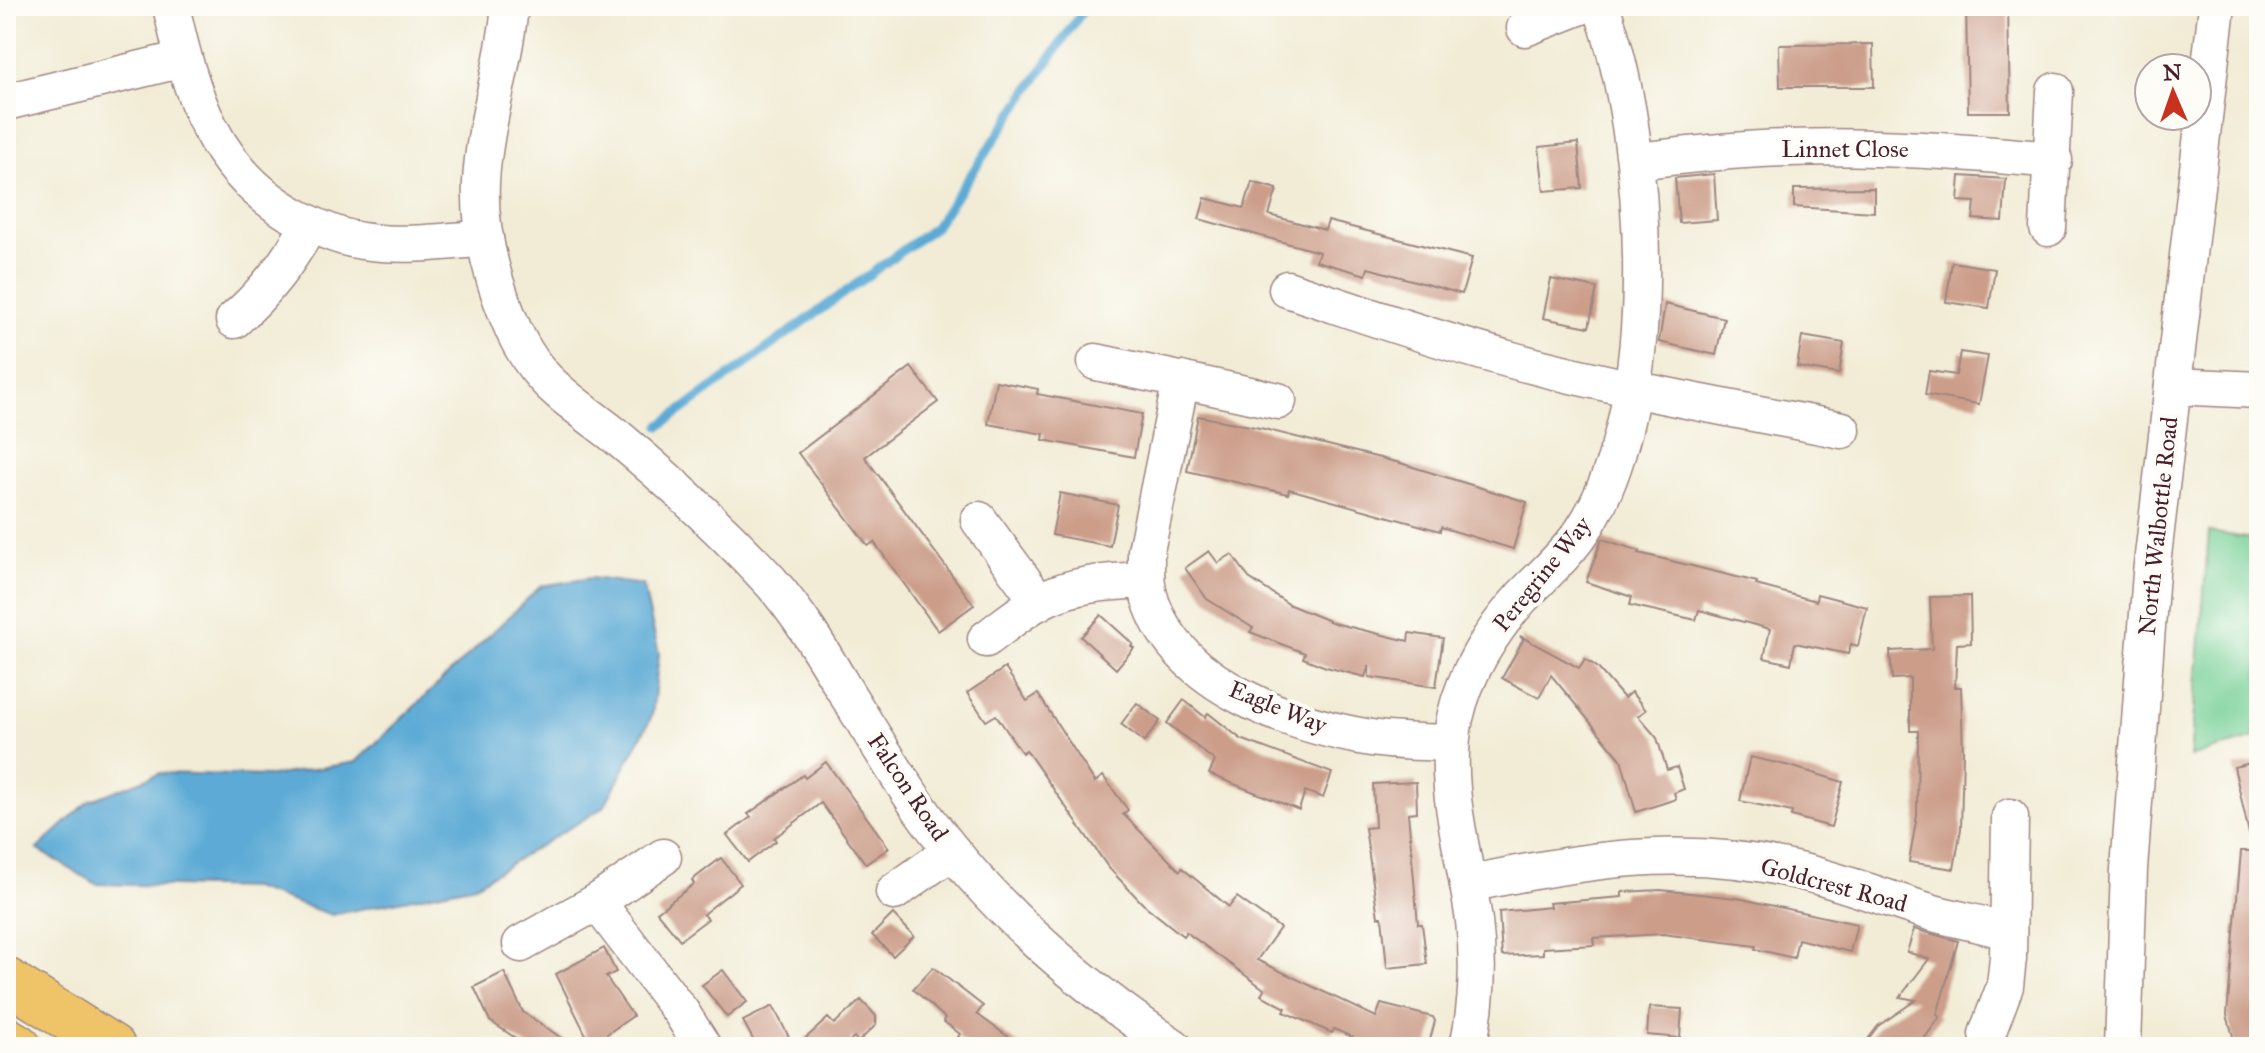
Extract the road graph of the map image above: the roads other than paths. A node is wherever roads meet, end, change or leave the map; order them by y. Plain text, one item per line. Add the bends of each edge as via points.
1 (171, 6) edge
2 (510, 6) edge
3 (1581, 6) edge
4 (1601, 6) edge
5 (2217, 6) edge
6 (1525, 28) dead end
7 (183, 59) junction
8 (2055, 91) dead end
9 (6, 102) edge
10 (2054, 160) junction
11 (1636, 161) junction
12 (310, 224) junction
13 (2048, 228) dead end
14 (485, 238) junction
15 (1287, 289) dead end
16 (234, 320) dead end
17 (1096, 362) dead end
18 (1181, 380) junction
19 (2173, 386) junction
20 (1632, 389) junction
21 (2259, 390) edge
22 (1278, 401) dead end
23 (1842, 430) dead end
24 (979, 520) dead end
25 (1146, 580) junction
26 (1039, 602) junction
27 (986, 639) dead end
28 (1450, 743) junction
29 (2010, 817) dead end
30 (952, 851) junction
31 (663, 857) dead end
32 (1468, 884) junction
33 (894, 892) dead end
34 (597, 902) junction
35 (2008, 931) junction
36 (521, 944) dead end
37 (6, 980) edge
38 (1987, 1034) dead end
39 (6, 1039) edge
40 (19, 1047) edge
41 (113, 1047) edge
42 (703, 1047) edge
43 (1174, 1047) edge
44 (1468, 1047) edge
45 (2123, 1047) edge

1 - 7 street
2 - 14 street, Falcon Road via 481,182
3 - 6 street
4 - 11 street, Peregrine Way via 1615,45
5 - 19 street, North Walbottle Road
7 - 9 street
7 - 12 street via 204,118 236,170 257,191
8 - 10 street
10 - 11 street, Linnet Close via 1860,147
10 - 13 street
11 - 20 street, Peregrine Way via 1639,322
12 - 14 street via 359,241 394,244
12 - 16 street via 262,296
14 - 30 street, Falcon Road via 509,319 551,388 616,437 753,563 809,630 882,751
15 - 20 street via 1467,348
17 - 18 street
18 - 22 street
18 - 25 street, Eagle Way via 1150,520
19 - 21 street
19 - 45 street, North Walbottle Road via 2151,573 2129,869
20 - 23 street
20 - 28 street, Peregrine Way via 1626,426 1601,499 1566,552 1498,626 1481,653 1456,713
24 - 26 street
25 - 26 street via 1080,586
25 - 28 street, Eagle Way via 1151,603 1176,648 1241,696 1330,729
26 - 27 street
28 - 32 street, Peregrine Way via 1453,810
29 - 35 street
30 - 33 street
30 - 43 street, Falcon Road via 1062,963
31 - 34 street
32 - 35 street, Goldcrest Road via 1600,859 1701,857 1798,871
32 - 44 street, Peregrine Way via 1477,958
34 - 36 street
34 - 42 street
35 - 38 street via 2005,986
37 - 41 highway
39 - 40 highway

